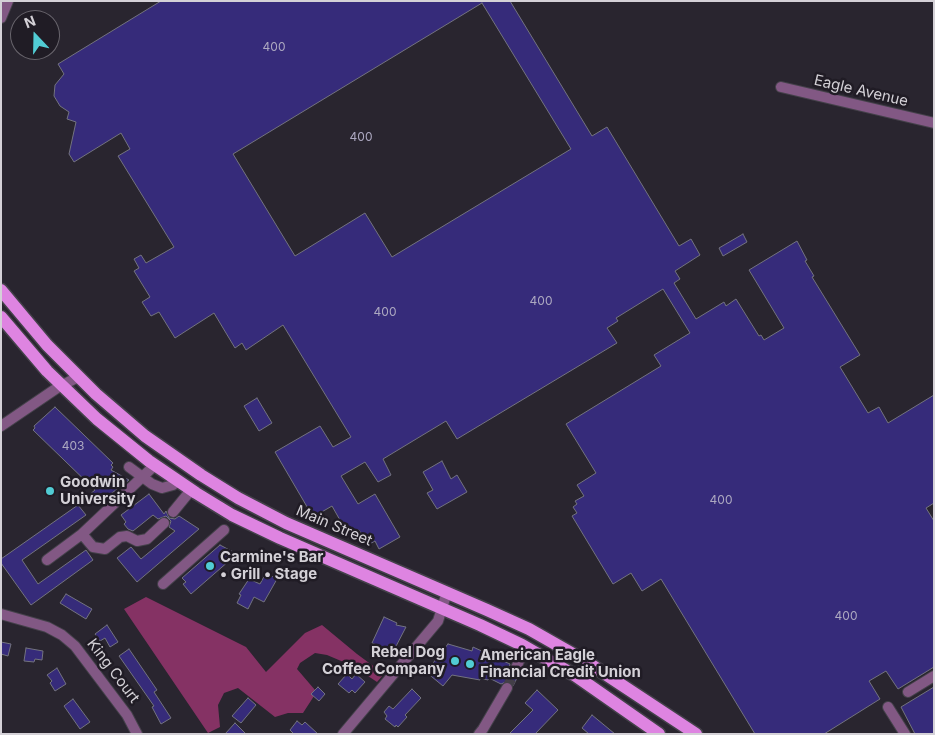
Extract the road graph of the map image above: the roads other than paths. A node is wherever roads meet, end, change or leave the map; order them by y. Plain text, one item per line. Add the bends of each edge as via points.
1 (8, 1) edge
2 (1, 18) edge
3 (781, 87) dead end
4 (934, 123) edge
5 (1, 290) edge
6 (1, 317) edge
7 (78, 377) junction
8 (62, 385) junction
9 (1, 426) edge
10 (155, 465) junction
11 (129, 468) dead end
12 (143, 477) junction
13 (177, 481) junction
14 (191, 490) junction
15 (173, 512) dead end
16 (164, 523) dead end
17 (224, 530) dead end
18 (82, 534) junction
19 (47, 560) dead end
20 (163, 584) dead end
21 (447, 592) junction
22 (443, 609) junction
23 (1, 614) edge
24 (560, 646) junction
25 (525, 647) junction
26 (551, 661) junction
27 (516, 668) tunnel mouth
28 (934, 676) edge
29 (507, 688) tunnel mouth
30 (908, 692) dead end
31 (888, 707) dead end
32 (137, 734) edge
33 (343, 734) edge
34 (479, 734) edge
35 (659, 734) edge
36 (696, 734) edge
37 (905, 734) edge

1 - 2 street
3 - 4 street, Eagle Avenue
5 - 7 main road, Main Street
6 - 8 main road
7 - 8 street
7 - 21 main road, Main Street via 156,444 238,498 299,529
8 - 9 street
8 - 10 main road
10 - 12 street
10 - 13 main road
11 - 12 street
12 - 13 street via 162,488
12 - 18 street
13 - 14 main road
14 - 15 street
14 - 22 main road via 268,533
16 - 18 street via 147,539 137,541 128,536 105,549 93,547
17 - 20 street
18 - 19 street
21 - 22 street
21 - 24 main road, Main Street
22 - 25 main road
22 - 33 street via 438,621
23 - 32 street, King Court via 47,627 75,646 127,715
24 - 26 main road
24 - 36 main road, Main Street
25 - 26 main road
25 - 27 street
26 - 35 main road
28 - 30 street
29 - 34 street
31 - 37 street

